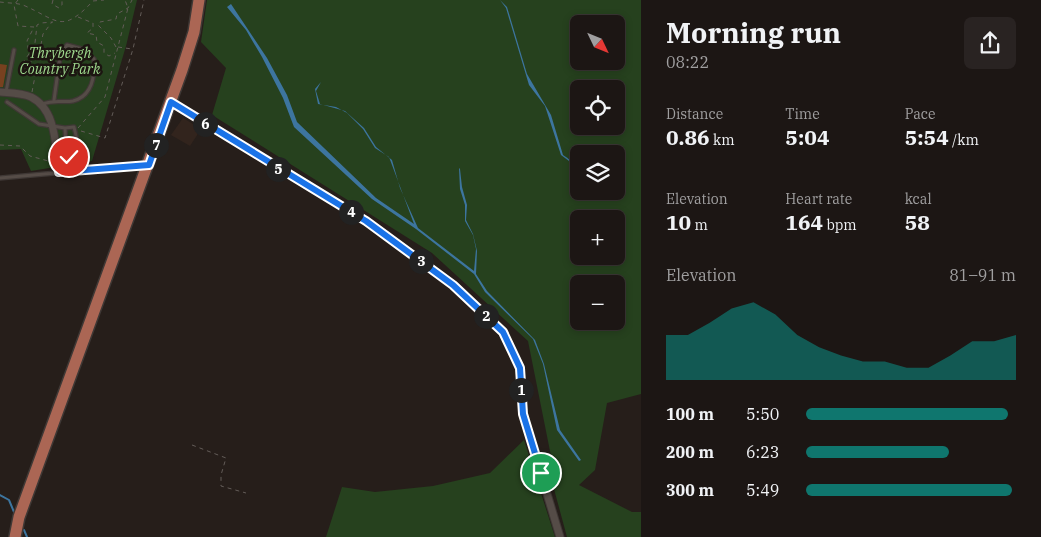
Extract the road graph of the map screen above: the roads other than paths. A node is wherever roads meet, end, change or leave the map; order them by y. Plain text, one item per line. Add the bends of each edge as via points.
1 (199, 0) edge
2 (14, 50) dead end
3 (3, 92) edge
4 (54, 100) junction
5 (7, 102) dead end
6 (171, 102) junction
7 (42, 104) junction
8 (52, 127) junction
9 (65, 128) junction
10 (66, 148) junction
11 (56, 150) junction
12 (149, 165) junction
13 (59, 172) junction
14 (0, 178) edge
15 (15, 537) edge
16 (560, 537) edge

1 - 6 main road via 194,32
2 - 3 lane
3 - 7 street
4 - 4 lane via 72,101 84,96 91,87 94,59 82,49 66,46 60,57
4 - 7 lane
5 - 8 lane via 39,124
6 - 12 main road
6 - 16 street via 366,221 453,285 503,332 520,368 523,414
7 - 8 street via 50,115
8 - 9 lane
8 - 11 street
9 - 10 lane
9 - 10 lane via 77,130 78,153 69,157
10 - 11 lane
11 - 13 street
12 - 13 lane
12 - 15 main road via 19,517
13 - 14 lane

